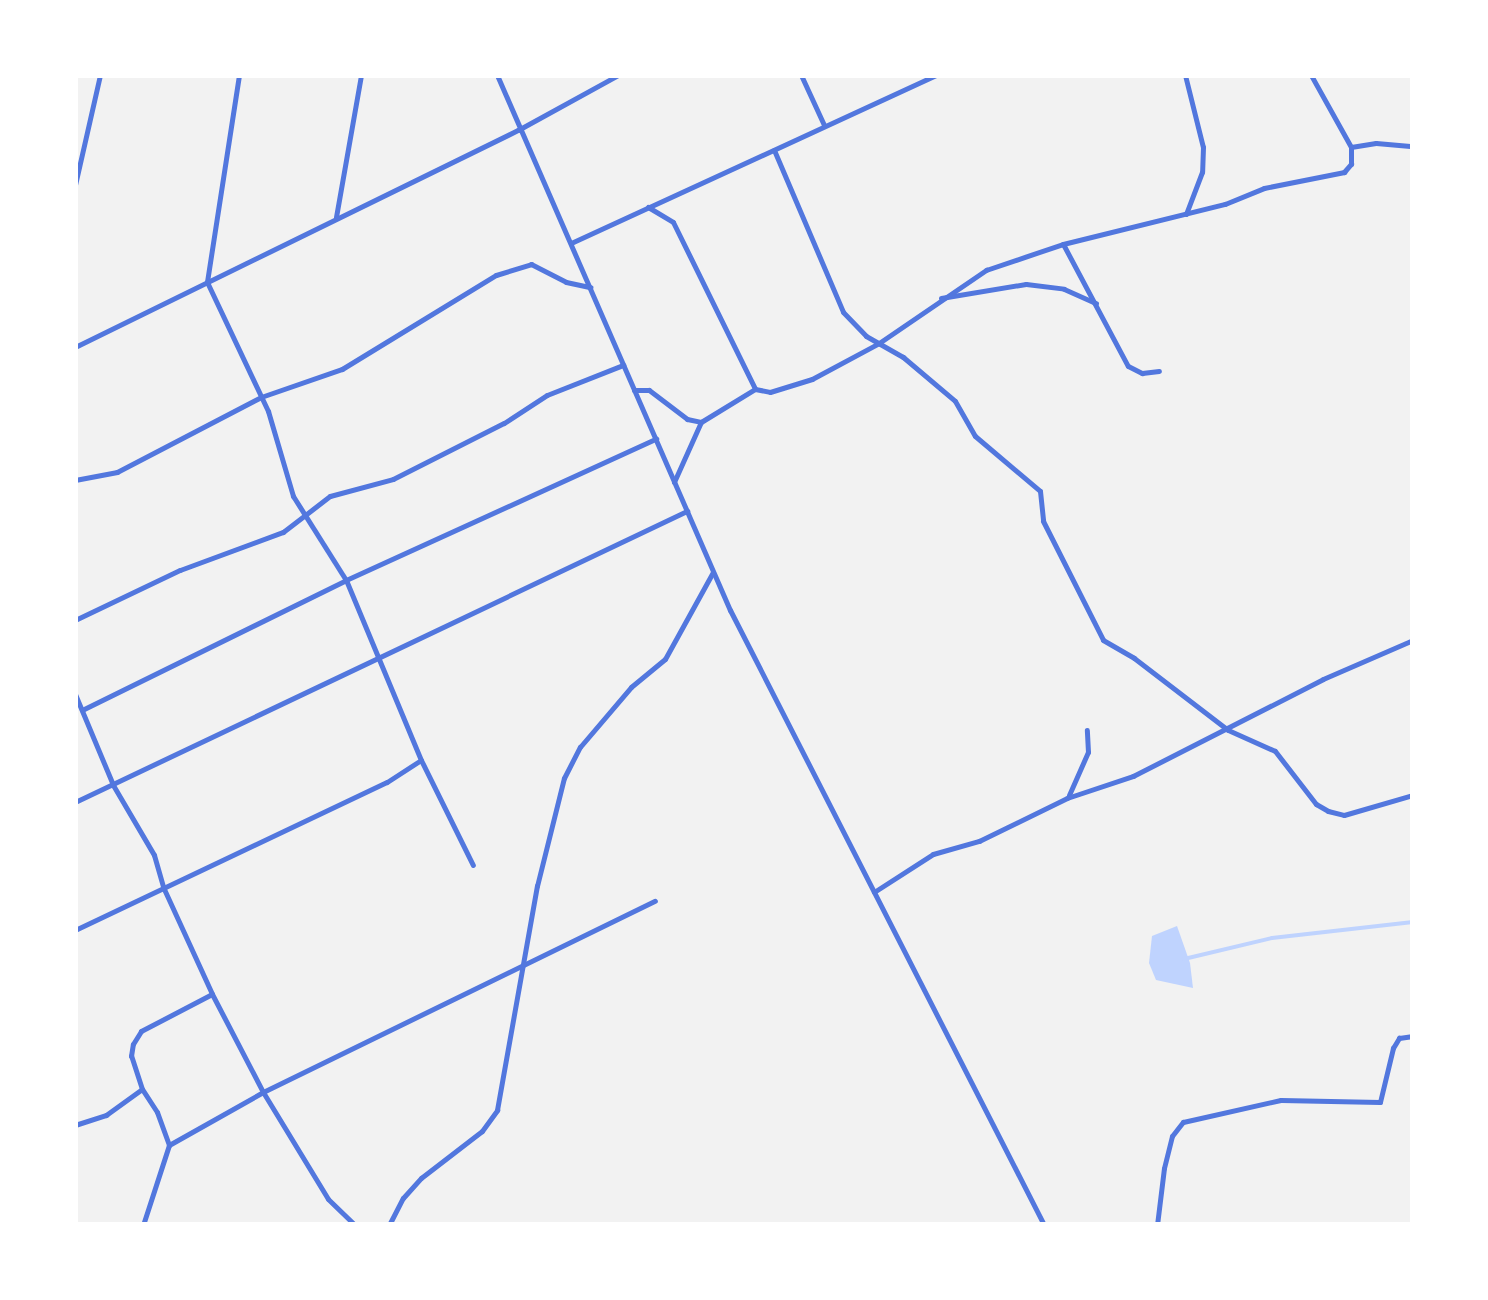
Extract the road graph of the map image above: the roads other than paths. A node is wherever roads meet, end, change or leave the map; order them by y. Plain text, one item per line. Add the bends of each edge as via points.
1 (87, 75) edge
2 (239, 75) edge
3 (361, 75) edge
4 (496, 75) edge
5 (597, 75) edge
6 (618, 75) edge
7 (801, 75) edge
8 (937, 75) edge
9 (1185, 75) edge
10 (1311, 75) edge
11 (100, 76) edge
12 (601, 84) junction
13 (824, 125) junction
14 (518, 130) junction
15 (1413, 146) edge
16 (1351, 147) junction
17 (774, 150) junction
18 (75, 185) edge
19 (648, 207) junction
20 (1186, 214) junction
21 (336, 218) junction
22 (571, 243) junction
23 (1063, 244) junction
24 (206, 282) junction
25 (590, 287) junction
26 (939, 298) junction
27 (1098, 304) junction
28 (879, 342) junction
29 (75, 347) edge
30 (624, 365) junction
31 (1159, 372) dead end
32 (755, 389) junction
33 (634, 390) junction
34 (261, 397) junction
35 (701, 422) junction
36 (656, 440) junction
37 (75, 480) edge
38 (674, 482) junction
39 (687, 510) junction
40 (306, 518) junction
41 (713, 572) junction
42 (346, 580) junction
43 (75, 620) edge
44 (1413, 640) edge
45 (377, 659) junction
46 (75, 694) edge
47 (82, 710) junction
48 (1087, 730) dead end
49 (1228, 730) junction
50 (421, 760) junction
51 (112, 785) junction
52 (1413, 794) edge
53 (1067, 798) junction
54 (75, 802) edge
55 (473, 865) dead end
56 (164, 890) junction
57 (874, 892) junction
58 (655, 901) dead end
59 (75, 930) edge
60 (522, 964) junction
61 (212, 994) junction
62 (1413, 1036) edge
63 (142, 1089) junction
64 (263, 1092) junction
65 (75, 1126) edge
66 (169, 1144) junction
67 (143, 1225) edge
68 (355, 1225) edge
69 (390, 1225) edge
70 (1044, 1225) edge
71 (1156, 1225) edge

1 - 11 street
2 - 24 street
3 - 21 street
4 - 14 street
5 - 12 street
6 - 12 street
7 - 13 street
8 - 13 street
9 - 20 street via 1204,147
10 - 16 street
11 - 18 street
12 - 14 street
13 - 17 street
14 - 21 street
14 - 22 street
15 - 16 street
16 - 20 street via 1344,172 1264,188
17 - 19 street
17 - 28 street via 843,312
19 - 22 street
19 - 32 street via 672,222
20 - 23 street
21 - 24 street
22 - 25 street
23 - 26 street via 986,270
23 - 27 street
24 - 29 street
24 - 34 street
25 - 30 street
25 - 34 street via 530,264 496,276 342,369
26 - 27 street via 1026,284
26 - 28 street
27 - 31 street via 1128,366
28 - 32 street via 812,380 770,392
28 - 49 street via 955,401 975,436 1040,491 1043,521 1096,633
30 - 33 street
30 - 40 street via 546,395 393,479 330,496
32 - 35 street
33 - 35 street via 656,394
33 - 36 street
34 - 37 street via 117,472
34 - 40 street
35 - 38 street
36 - 38 street
36 - 42 street
38 - 39 street
39 - 41 street
39 - 45 street
40 - 42 street
40 - 43 street
41 - 57 street
41 - 60 street via 665,659 580,747 564,778
42 - 45 street
42 - 47 street
44 - 49 street
45 - 50 street
45 - 51 street
46 - 47 street
47 - 51 street
48 - 53 street via 1088,752
49 - 52 street via 1274,751 1328,811 1344,815
49 - 53 street via 1133,776
50 - 55 street
50 - 56 street
51 - 54 street
51 - 56 street via 154,854
53 - 57 street via 933,854
56 - 59 street
56 - 61 street
57 - 70 street
58 - 60 street
60 - 64 street
60 - 69 street via 497,1110 482,1131 421,1178
61 - 63 street via 141,1031 131,1056
61 - 64 street
62 - 71 street via 1399,1038 1393,1048 1380,1102 1281,1100 1183,1122 1172,1136
63 - 65 street via 106,1115
63 - 66 street
64 - 66 street
64 - 68 street via 328,1198
66 - 67 street

